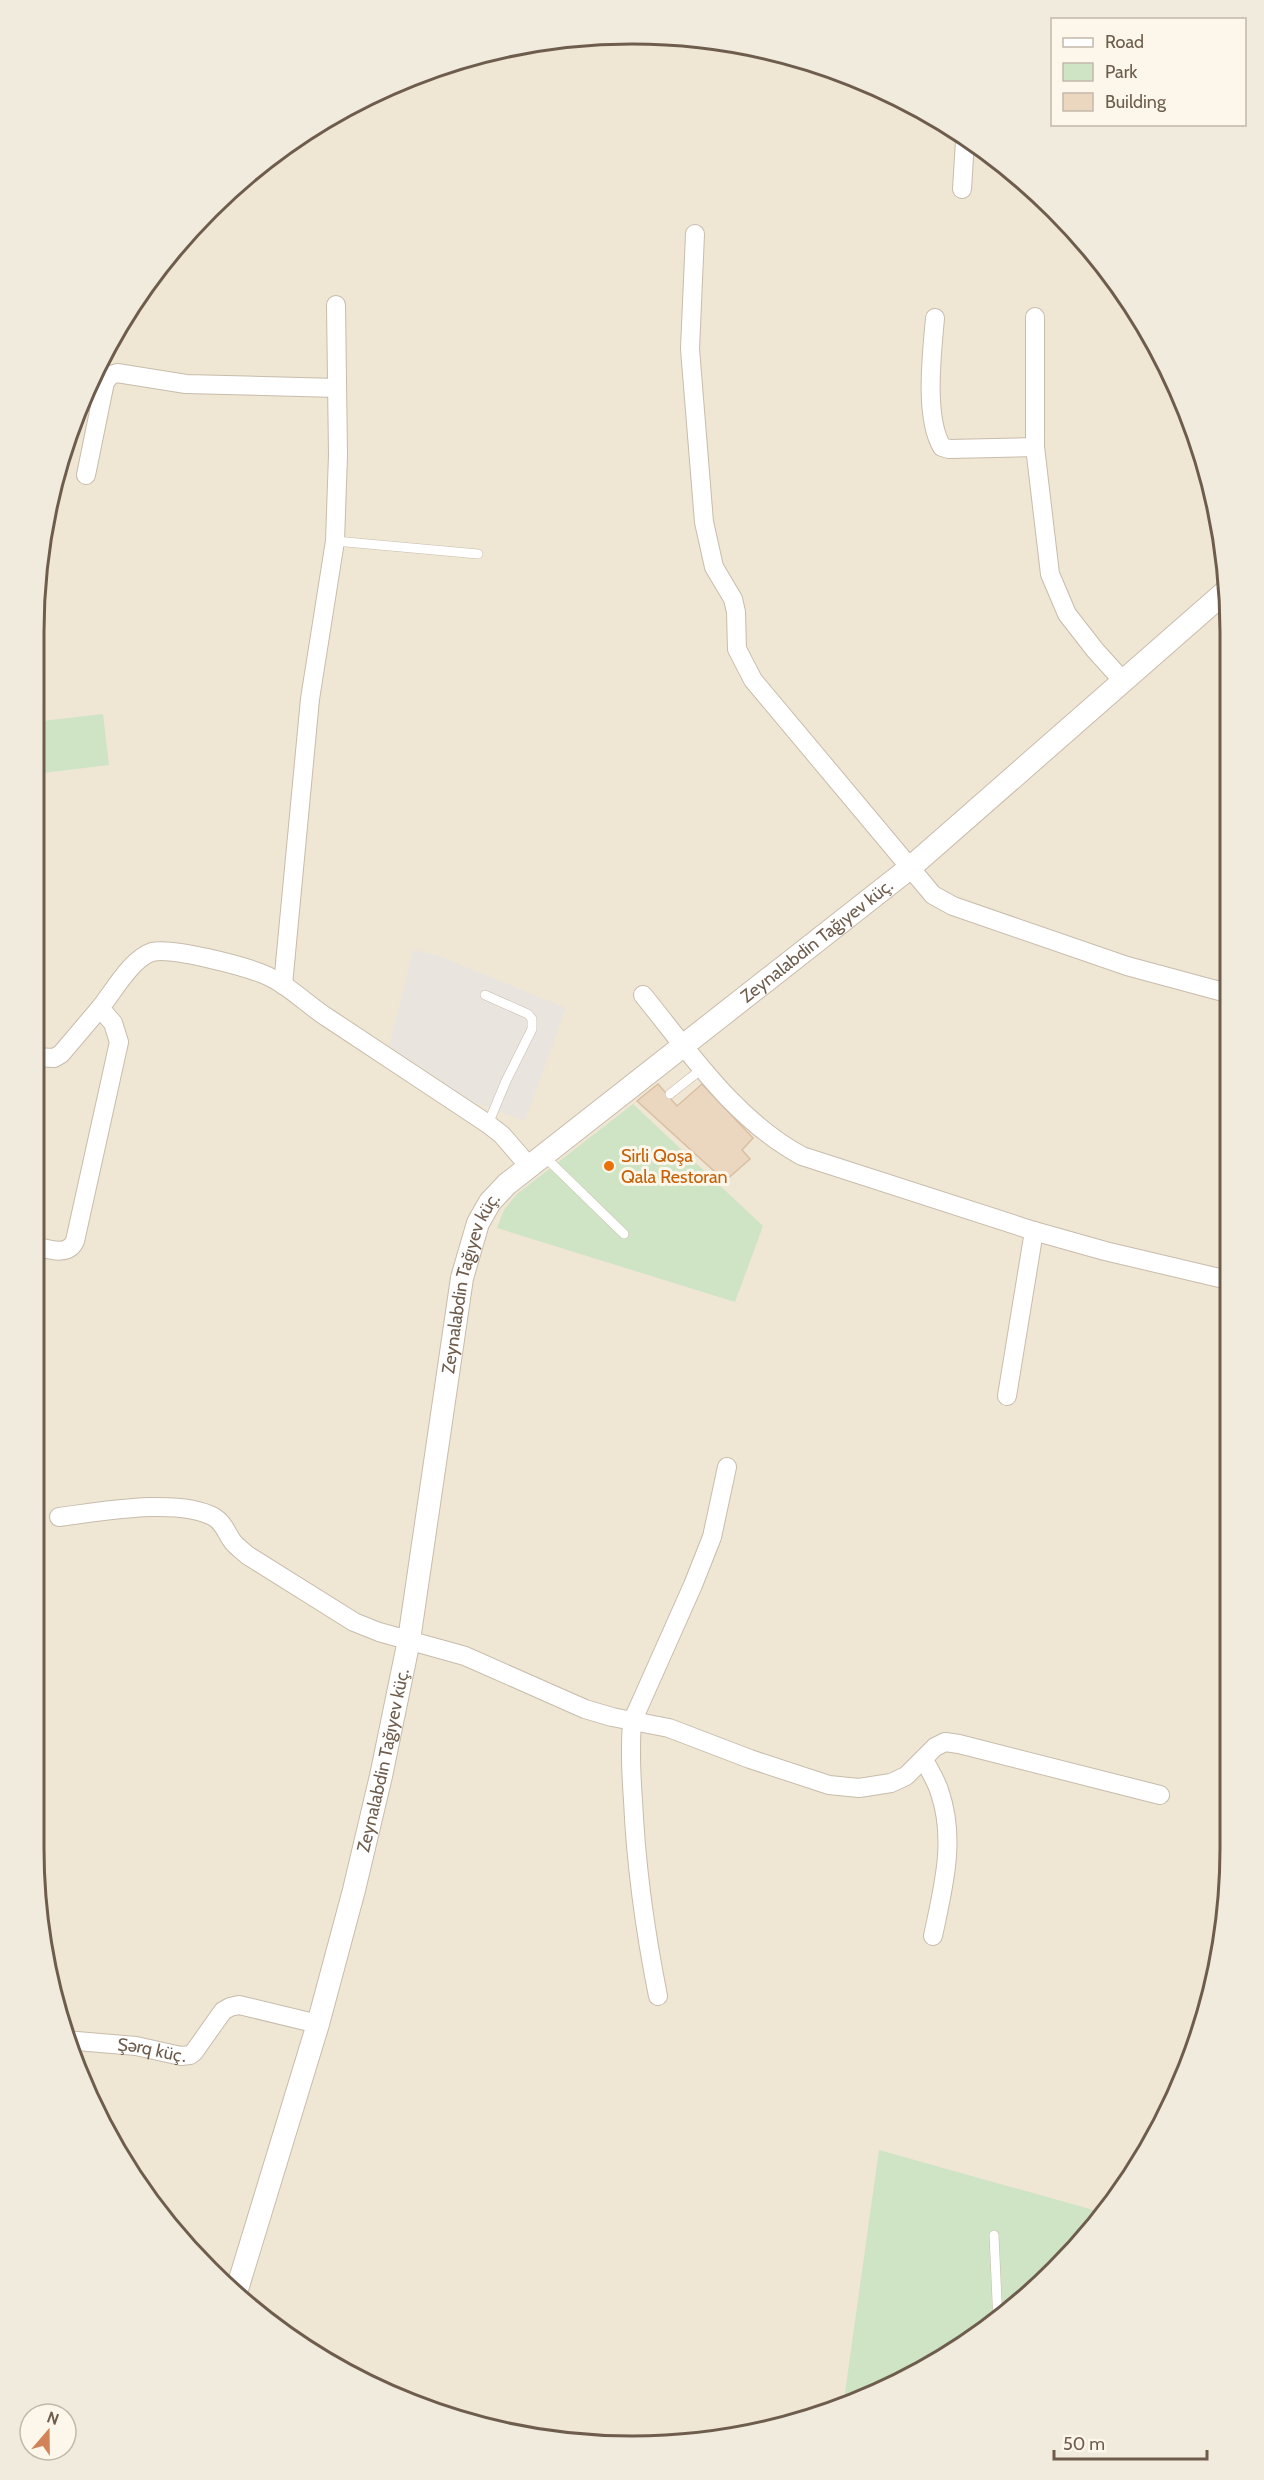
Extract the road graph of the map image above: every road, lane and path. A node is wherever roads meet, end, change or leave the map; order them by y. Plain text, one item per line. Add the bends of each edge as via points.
1 (965, 147) edge
2 (962, 189) dead end
3 (695, 234) dead end
4 (336, 304) dead end
5 (1035, 317) dead end
6 (935, 318) dead end
7 (337, 388) junction
8 (1035, 447) junction
9 (86, 475) dead end
10 (335, 541) junction
11 (478, 554) dead end
12 (1219, 597) edge
13 (1123, 681) junction
14 (911, 867) junction
15 (283, 985) junction
16 (1220, 991) edge
17 (485, 995) dead end
18 (643, 995) dead end
19 (100, 1008) junction
20 (684, 1047) junction
21 (44, 1058) edge
22 (703, 1068) junction
23 (670, 1094) dead end
24 (488, 1124) junction
25 (535, 1160) junction
26 (1034, 1231) junction
27 (624, 1234) dead end
28 (44, 1248) edge
29 (1220, 1278) edge
30 (1007, 1396) dead end
31 (727, 1467) dead end
32 (59, 1518) dead end
33 (410, 1640) junction
34 (633, 1722) junction
35 (924, 1760) junction
36 (1160, 1795) dead end
37 (933, 1936) dead end
38 (658, 1996) dead end
39 (318, 2024) junction
40 (76, 2041) edge
41 (993, 2235) dead end
42 (238, 2285) edge
43 (997, 2309) edge

1 - 2 street
3 - 14 street via 690,349 704,522 714,567 733,599 736,649 753,680
4 - 7 street
5 - 8 street
6 - 8 street via 931,367 933,419 942,447
7 - 9 street via 186,384 111,375 105,382
7 - 10 street
8 - 13 street via 1050,574 1058,596 1067,614
10 - 11 lane
10 - 15 street via 310,699
12 - 13 street, Zeynalabdin Tağıyev küç.
13 - 14 street, Zeynalabdin Tağıyev küç.
14 - 16 street via 933,895 953,906 1127,966
14 - 20 street, Zeynalabdin Tağıyev küç.
15 - 19 street via 236,965 166,951 152,952 138,959
15 - 24 street
17 - 24 lane via 532,1019 532,1029
18 - 20 street
19 - 21 street via 61,1054
19 - 28 street via 113,1023 119,1042 75,1241 66,1251
20 - 22 street
20 - 25 street, Zeynalabdin Tağıyev küç.
22 - 23 lane
22 - 26 street via 754,1124 802,1156
24 - 25 street
25 - 27 lane
25 - 33 street, Zeynalabdin Tağıyev küç. via 490,1202 469,1248
26 - 29 street
26 - 30 street
31 - 34 street via 712,1537
32 - 33 street via 111,1510 184,1507 200,1511 224,1525 233,1542 247,1555 315,1599 354,1622
33 - 34 street via 465,1656 585,1709
33 - 39 street, Zeynalabdin Tağıyev küç. via 354,1890
34 - 35 street via 669,1728 829,1785 859,1788 891,1783
34 - 38 street via 630,1745 634,1844 641,1908
35 - 36 street via 935,1746 959,1744
35 - 37 street via 940,1791 949,1846
39 - 40 street, Şərq küç. via 239,2005 222,2011 190,2055
39 - 42 street, Zeynalabdin Tağıyev küç.
41 - 43 lane

